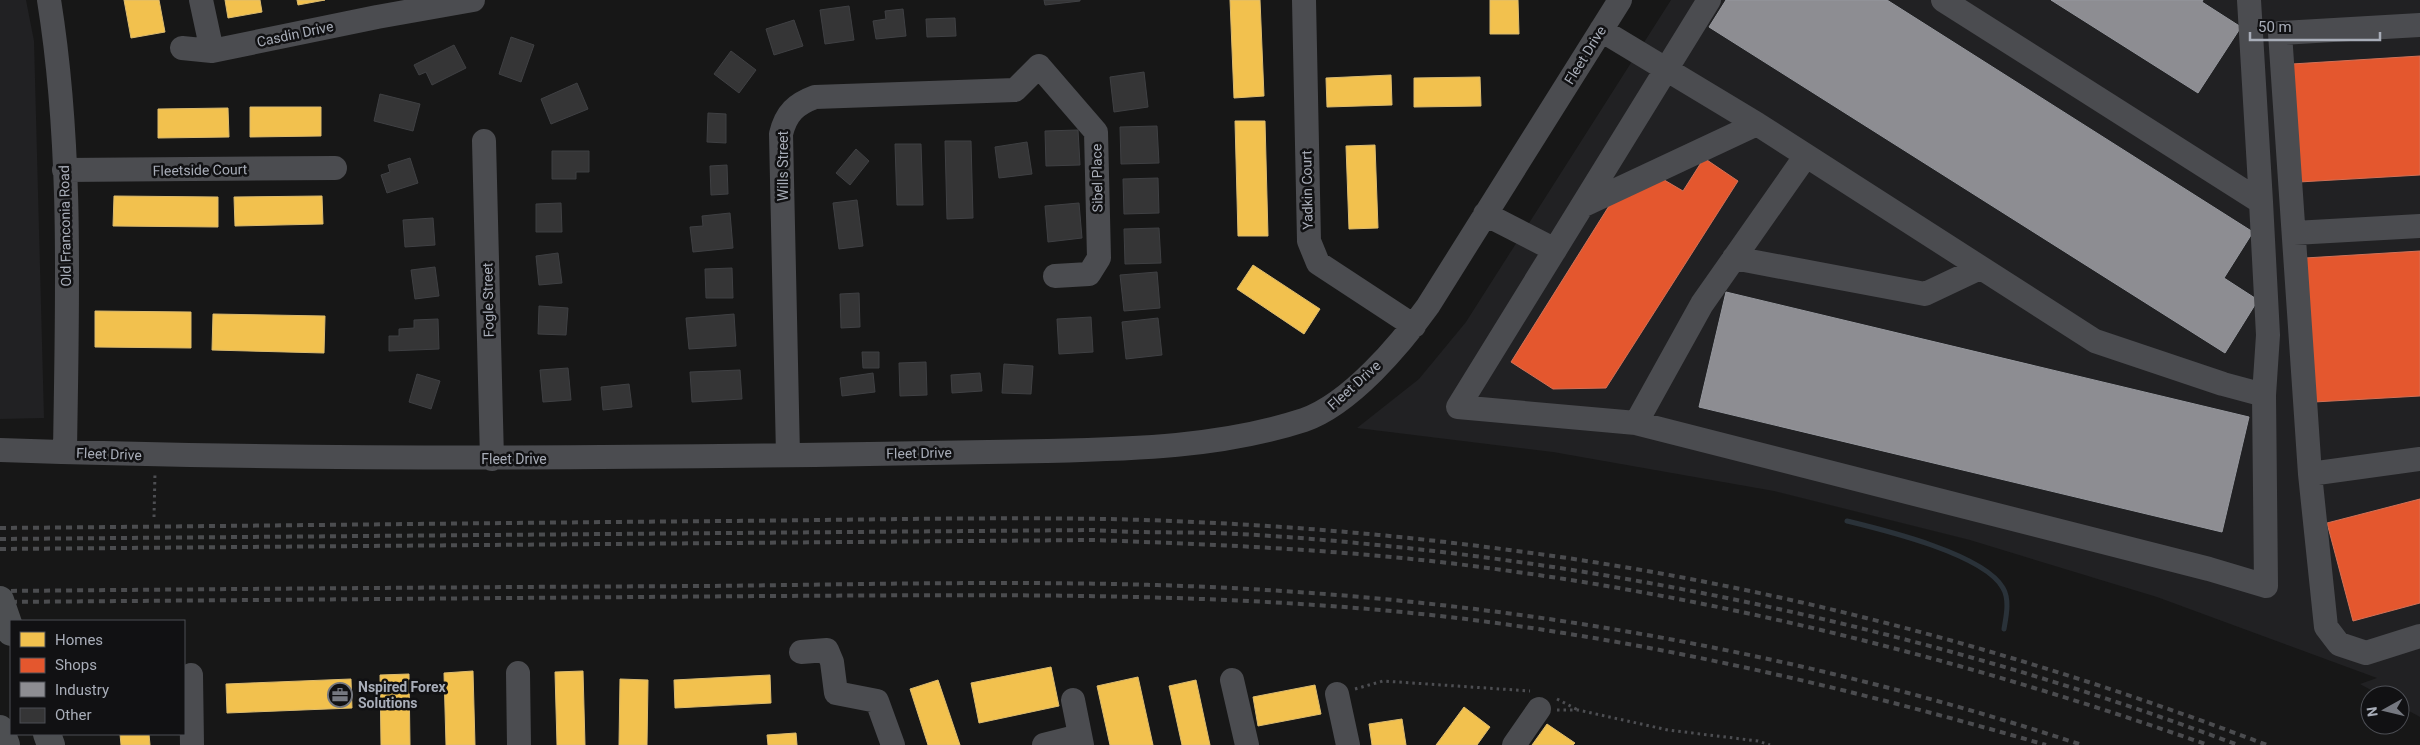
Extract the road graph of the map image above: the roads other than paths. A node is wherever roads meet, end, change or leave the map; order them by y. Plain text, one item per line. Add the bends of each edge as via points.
1 (49, 0) edge
2 (201, 0) edge
3 (473, 0) edge
4 (1304, 0) edge
5 (1620, 0) edge
6 (1709, 0) edge
7 (1943, 0) edge
8 (2249, 0) edge
9 (376, 8) edge
10 (2420, 25) edge
11 (1601, 30) junction
12 (182, 48) dead end
13 (212, 51) junction
14 (1039, 66) joint
15 (1667, 69) junction
16 (1757, 124) junction
17 (484, 141) dead end
18 (1805, 157) junction
19 (335, 168) dead end
20 (64, 170) junction
21 (2261, 202) junction
22 (1582, 206) junction
23 (1485, 214) junction
24 (2420, 226) edge
25 (2294, 233) junction
26 (1555, 250) junction
27 (1734, 258) junction
28 (1980, 268) junction
29 (1055, 276) dead end
30 (1414, 326) junction
31 (2264, 395) junction
32 (1636, 423) junction
33 (0, 450) edge
34 (65, 452) junction
35 (788, 455) junction
36 (492, 458) junction
37 (2420, 460) edge
38 (2310, 474) junction
39 (0, 600) edge
40 (10, 629) edge
41 (2420, 636) edge
42 (801, 652) dead end
43 (518, 673) dead end
44 (191, 675) dead end
45 (1232, 680) dead end
46 (1337, 694) road end
47 (1543, 699) road end
48 (1073, 700) dead end
49 (0, 729) edge
50 (1081, 740) edge
51 (6, 745) edge
52 (192, 745) edge
53 (518, 745) edge
54 (893, 745) edge
55 (1044, 745) edge
56 (1247, 745) edge
57 (1348, 745) edge
58 (1514, 745) edge

1 - 20 street, Old Franconia Road via 62,101
2 - 13 street
3 - 9 street, Casdin Drive
4 - 30 street, Yadkin Court via 1309,241 1318,263
5 - 11 street, Fleet Drive
6 - 15 street
7 - 21 street
8 - 21 street
9 - 13 street, Casdin Drive
10 - 25 street via 2280,33
11 - 15 street
11 - 23 street, Fleet Drive
12 - 13 street, Casdin Drive
14 - 29 street, Sibel Place via 1096,132 1099,258 1089,274
14 - 35 street, Wills Street via 1014,90 815,97 801,102 788,116 781,134
15 - 16 street
15 - 22 street
16 - 18 street
16 - 22 street
17 - 36 street, Fogle Street
18 - 27 street
18 - 28 street
19 - 20 street, Fleetside Court
20 - 34 street, Old Franconia Road
21 - 31 street via 2268,335
22 - 26 street
23 - 26 street
23 - 30 street, Fleet Drive
24 - 25 street
25 - 38 street
26 - 32 street via 1458,407
27 - 28 street via 1924,294
27 - 32 street via 1702,304
28 - 31 street via 2095,342
30 - 35 street, Fleet Drive via 1363,381 1336,404 1304,420 1253,433 1214,441 1123,449
31 - 32 street via 2266,586
33 - 34 street, Fleet Drive
34 - 36 street, Fleet Drive
35 - 36 street, Fleet Drive
37 - 38 street
38 - 41 street via 2326,627 2339,644 2366,653
39 - 40 main road, bridge
42 - 54 street via 827,650 836,693 877,701
43 - 53 street
44 - 52 street
45 - 56 street
46 - 57 street
47 - 58 street
48 - 50 street
49 - 51 main road
50 - 55 street

